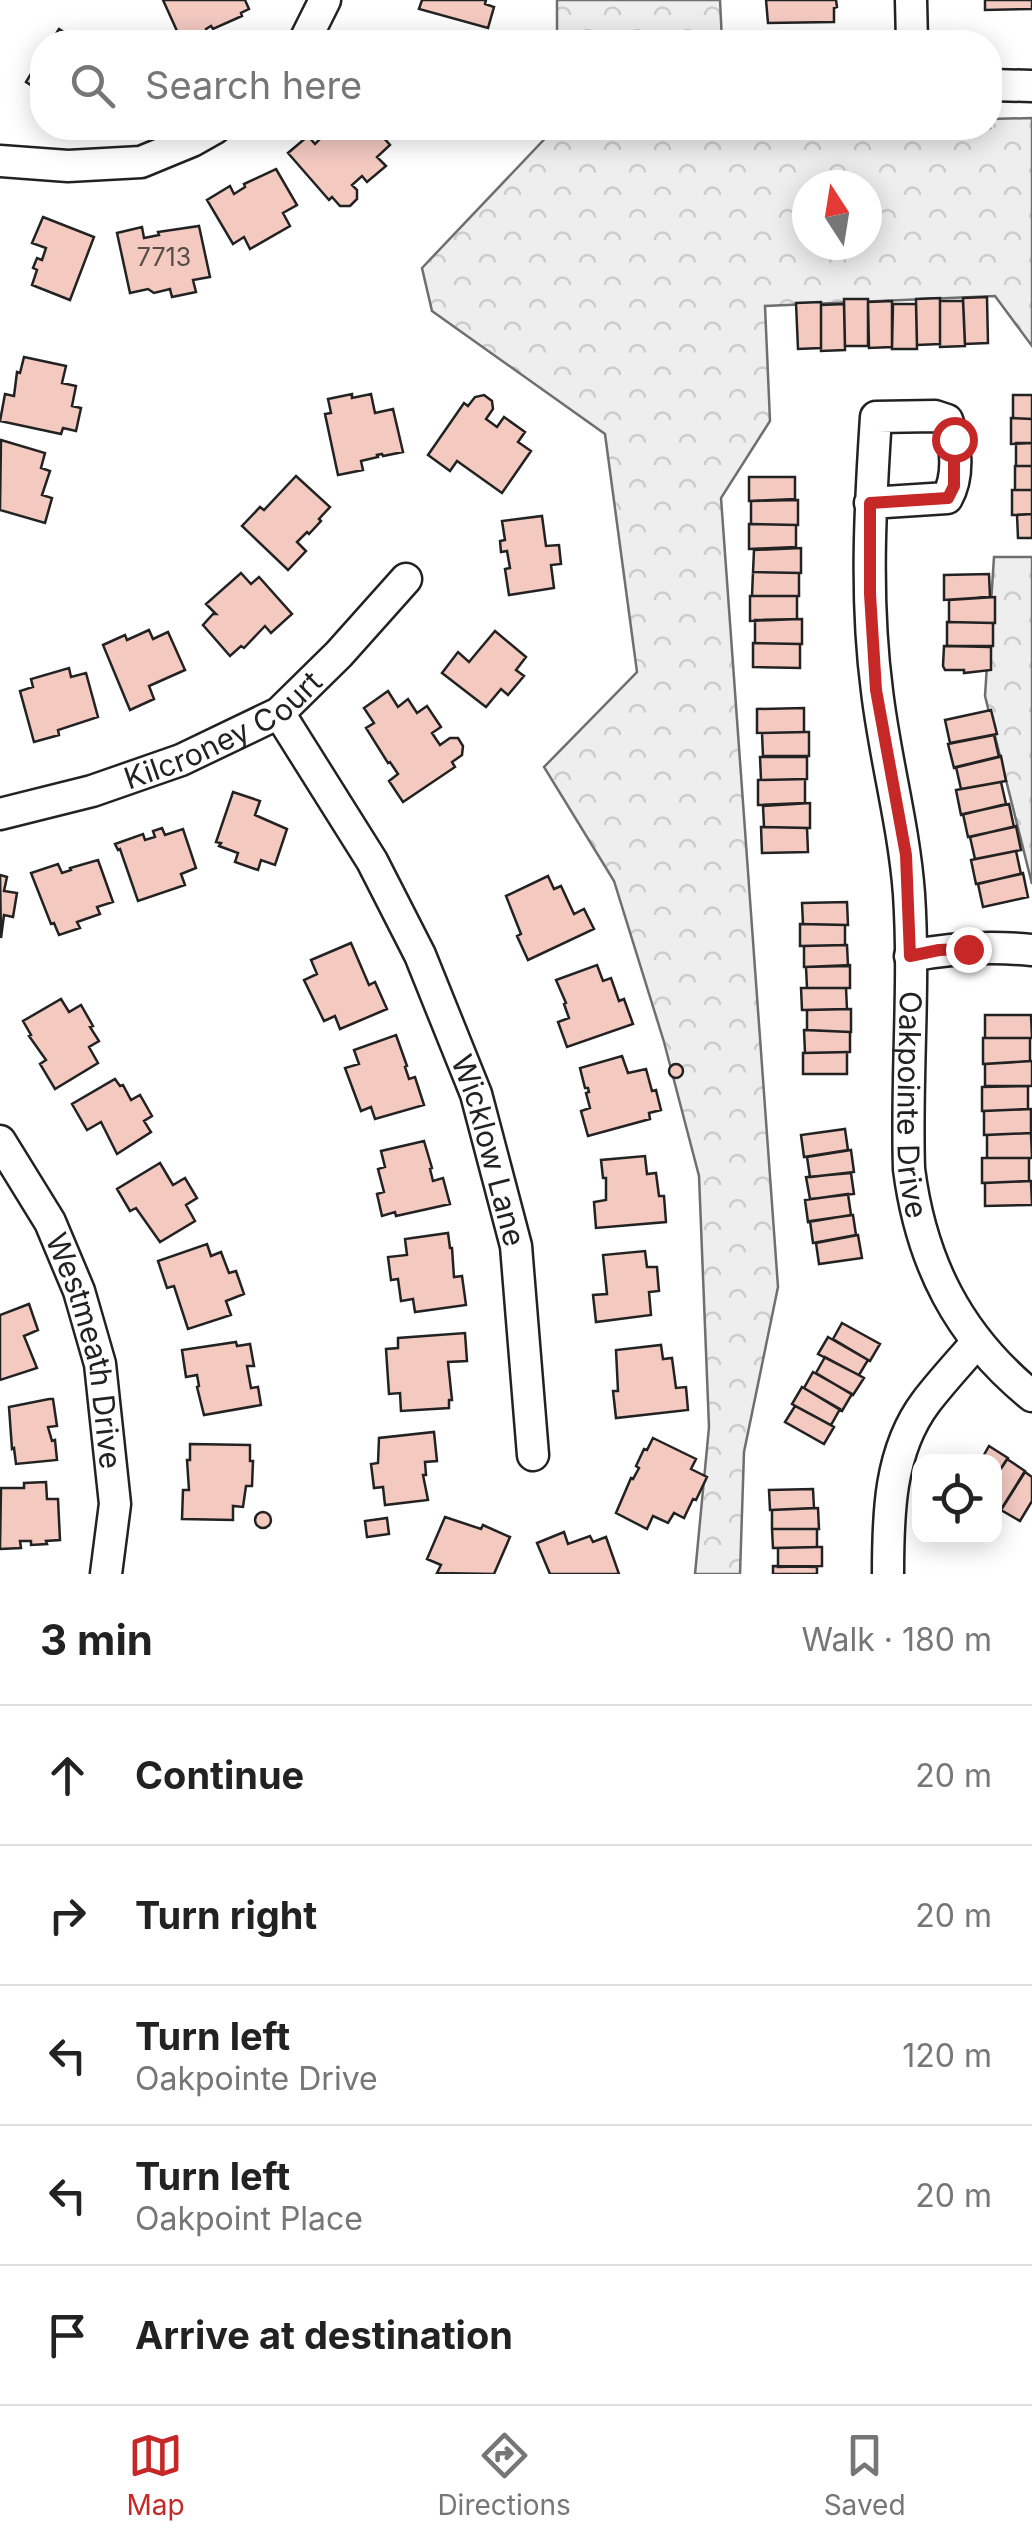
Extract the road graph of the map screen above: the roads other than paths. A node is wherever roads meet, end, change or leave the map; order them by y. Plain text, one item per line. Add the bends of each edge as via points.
1 (326, 0) edge
2 (911, 0) edge
3 (310, 30) edge
4 (912, 30) edge
5 (1002, 85) edge
6 (1032, 86) edge
7 (194, 140) edge
8 (0, 161) edge
9 (870, 503) junction
10 (406, 579) dead end
11 (279, 713) junction
12 (0, 814) edge
13 (1032, 950) edge
14 (910, 956) junction
15 (0, 1141) edge
16 (976, 1342) junction
17 (1032, 1396) edge
18 (533, 1455) dead end
19 (106, 1574) edge
20 (888, 1574) edge

1 - 3 street
2 - 4 street
5 - 6 street
7 - 8 street via 140,162
9 - 9 street, Oakpointe Drive via 948,498 954,439 947,420 876,417
9 - 14 street, Oakpointe Drive via 876,690 906,855
10 - 11 street, Kilcroney Court
11 - 12 street, Kilcroney Court via 164,766
11 - 18 street, Wicklow Lane via 372,861 420,955 476,1094 516,1246
13 - 14 street
14 - 16 street, Oakpointe Drive via 907,1114 914,1210 932,1265
15 - 19 street, Westmeath Drive via 50,1222 100,1364 115,1504
16 - 17 street, Oakpointe Drive
16 - 20 street via 924,1405 906,1440 888,1518

